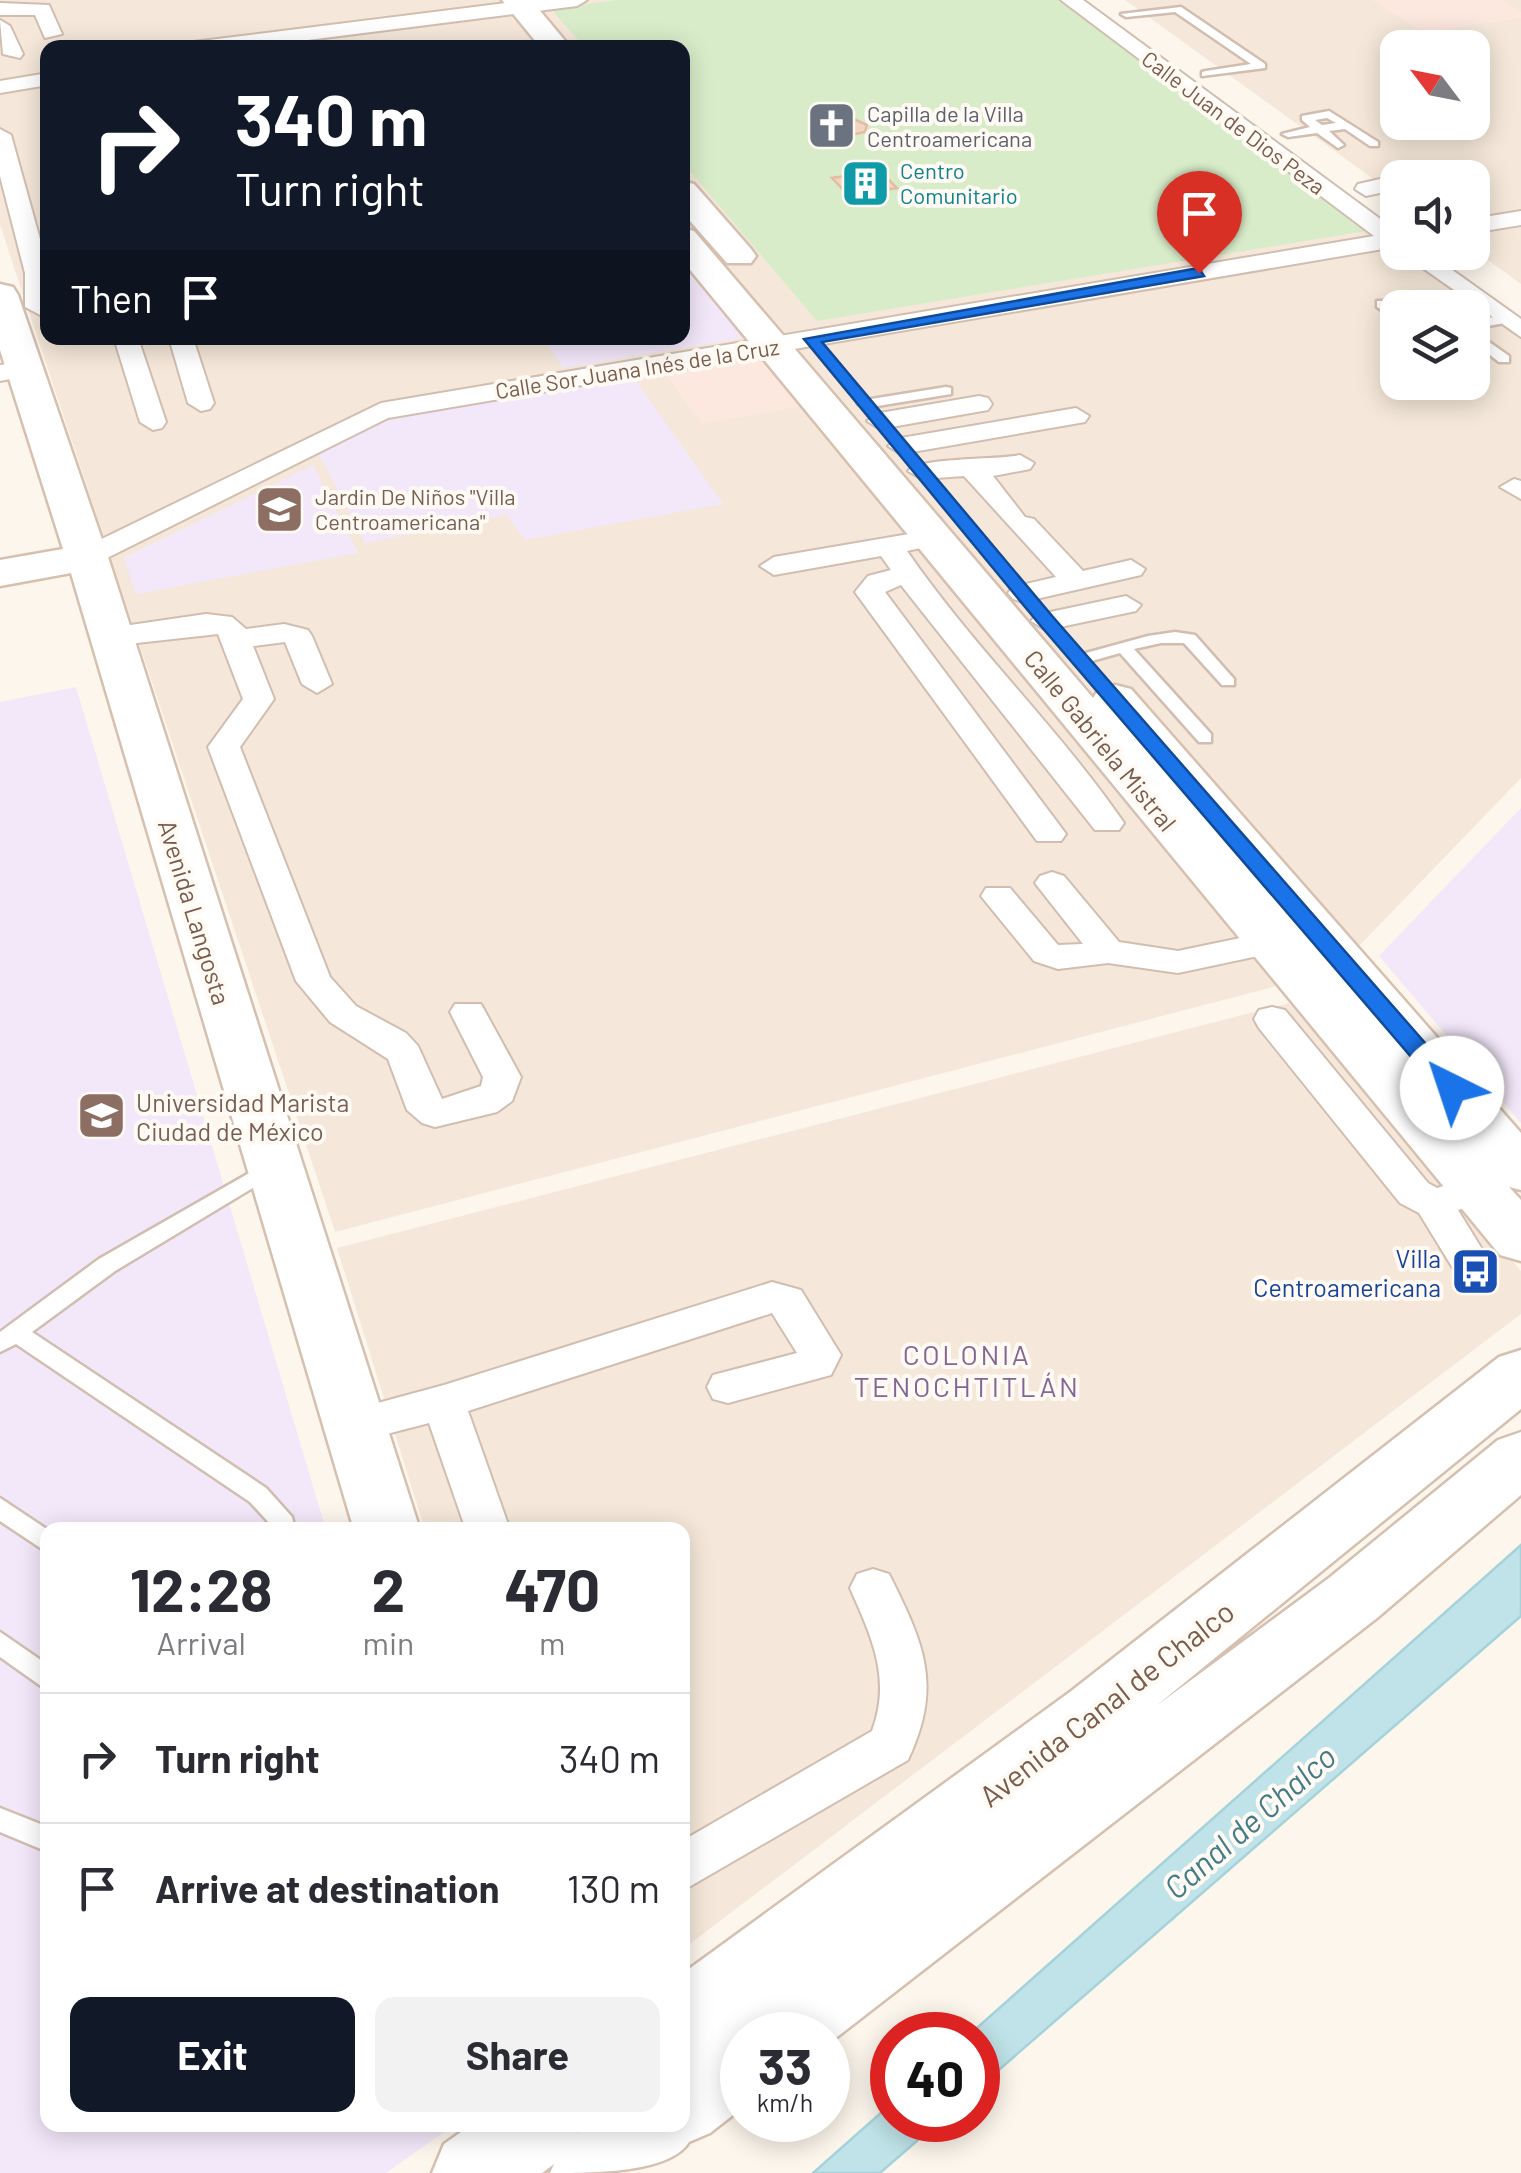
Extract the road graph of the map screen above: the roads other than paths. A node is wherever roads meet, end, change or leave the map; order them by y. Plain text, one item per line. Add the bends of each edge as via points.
1 (577, 0) edge
2 (1071, 0) edge
3 (1106, 0) edge
4 (507, 4) edge
5 (0, 8) edge
6 (1126, 14) junction
7 (0, 26) edge
8 (52, 34) dead end
9 (250, 40) edge
10 (525, 40) edge
11 (548, 40) edge
12 (12, 54) dead end
13 (1206, 74) junction
14 (40, 80) edge
15 (0, 87) edge
16 (1317, 130) junction
17 (1288, 134) junction
18 (0, 135) edge
19 (1374, 144) dead end
20 (1348, 170) junction
21 (1380, 171) edge
22 (1380, 197) edge
23 (690, 202) edge
24 (1521, 218) edge
25 (1490, 223) edge
26 (1380, 230) edge
27 (690, 246) edge
28 (1380, 248) edge
29 (1445, 270) edge
30 (1471, 270) edge
31 (0, 295) edge
32 (40, 308) edge
33 (1515, 309) edge
34 (1490, 318) edge
35 (791, 343) junction
36 (128, 345) edge
37 (184, 348) edge
38 (1490, 348) edge
39 (1504, 359) dead end
40 (136, 368) junction
41 (11, 372) edge
42 (946, 391) dead end
43 (201, 402) dead end
44 (979, 404) dead end
45 (1076, 416) dead end
46 (896, 419) junction
47 (153, 422) dead end
48 (1020, 463) dead end
49 (975, 472) junction
50 (910, 553) junction
51 (87, 556) junction
52 (774, 566) dead end
53 (1131, 569) dead end
54 (0, 573) edge
55 (1076, 582) junction
56 (1126, 604) dead end
57 (1028, 616) junction
58 (110, 637) junction
59 (236, 640) junction
60 (962, 645) junction
61 (1126, 650) junction
62 (913, 653) junction
63 (1082, 660) junction
64 (1228, 682) dead end
65 (317, 684) dead end
66 (1204, 738) dead end
67 (1136, 754) junction
68 (1065, 768) junction
69 (1007, 776) junction
70 (1107, 823) dead end
71 (1049, 834) dead end
72 (1052, 883) dead end
73 (998, 896) dead end
74 (1269, 943) junction
75 (1108, 952) junction
76 (468, 1012) dead end
77 (1272, 1019) dead end
78 (1506, 1160) edge
79 (274, 1166) junction
80 (1433, 1203) junction
81 (1521, 1240) edge
82 (1476, 1272) dead end
83 (8, 1339) edge
84 (1521, 1374) edge
85 (728, 1387) dead end
86 (444, 1402) junction
87 (356, 1425) junction
88 (1521, 1458) edge
89 (0, 1508) edge
90 (282, 1522) edge
91 (385, 1522) edge
92 (485, 1522) edge
93 (40, 1537) edge
94 (873, 1588) dead end
95 (0, 1643) edge
96 (40, 1674) edge
97 (0, 1820) edge
98 (40, 1837) edge
99 (690, 1863) edge
100 (806, 2012) edge
101 (690, 2015) edge
102 (720, 2076) edge
103 (690, 2099) edge
104 (530, 2132) edge
105 (562, 2132) edge
106 (647, 2132) edge
107 (473, 2173) edge
108 (574, 2173) edge
109 (591, 2173) edge

1 - 4 street
2 - 26 street, Calle Juan de Dios Peza
3 - 6 street, Calle Juan de Dios Peza
4 - 9 street
4 - 10 street
4 - 11 street
5 - 8 street via 42,8
6 - 13 street, Calle Juan de Dios Peza
6 - 13 lane via 1177,9 1261,66
7 - 12 street
13 - 17 street, Calle Juan de Dios Peza
14 - 15 street
16 - 17 lane
16 - 19 lane via 1348,125
16 - 20 lane
17 - 20 street, Calle Juan de Dios Peza
18 - 32 street via 38,273 34,298
20 - 21 street
20 - 22 street, Calle Juan de Dios Peza
23 - 35 street, Calle Gabriela Mistral
24 - 25 street
27 - 35 street, Calle Gabriela Mistral
28 - 35 street, Calle Sor Juana Inés de la Cruz
29 - 33 street, Calle Juan de Dios Peza
30 - 33 street
31 - 41 street, Avenida Langosta
33 - 34 lane
35 - 46 street, Calle Gabriela Mistral
35 - 50 street, Calle Gabriela Mistral
35 - 51 street, Calle Sor Juana Inés de la Cruz via 381,411
36 - 40 street
37 - 40 street
37 - 43 street
38 - 39 lane
40 - 47 street
41 - 51 street, Avenida Langosta
42 - 46 lane
44 - 46 street
45 - 46 street
46 - 49 street
46 - 57 street, Calle Gabriela Mistral
48 - 49 street
49 - 55 street
50 - 52 street
50 - 57 street, Calle Gabriela Mistral
50 - 60 street
50 - 62 street via 870,592
51 - 54 street
51 - 58 street, Avenida Langosta
53 - 55 street
55 - 57 street
56 - 57 street
57 - 60 street
57 - 63 street, Calle Gabriela Mistral
57 - 67 street, Calle Gabriela Mistral
58 - 59 street via 222,623
58 - 79 street, Avenida Langosta
59 - 65 street via 297,636
59 - 76 street via 259,698 224,747 314,981 343,1014 405,1055 420,1101 436,1114 484,1103 500,1092 502,1077
60 - 62 street
60 - 68 street
61 - 63 lane
61 - 64 lane via 1138,641 1189,638
61 - 66 lane
62 - 69 street
63 - 67 street, Calle Gabriela Mistral
67 - 68 street
67 - 74 street, Calle Gabriela Mistral
67 - 78 street, Calle Gabriela Mistral
68 - 69 street
68 - 70 street
69 - 71 street
72 - 75 street
73 - 75 street via 1046,953 1058,958
74 - 75 street via 1178,962
74 - 78 street, Calle Gabriela Mistral
77 - 80 street via 1414,1193
78 - 80 street
78 - 81 street, Calle Gabriela Mistral
79 - 83 lane via 107,1266
79 - 87 street, Avenida Langosta
80 - 82 street
83 - 90 lane via 258,1494
84 - 101 street, Avenida Canal de Chalco via 1096,1714
85 - 86 street via 816,1364 816,1343 786,1300 772,1297
86 - 87 street
86 - 92 street
87 - 91 street, Avenida Langosta
88 - 100 street via 1354,1598
89 - 93 lane
94 - 99 street via 909,1674 891,1745
95 - 96 lane
97 - 98 lane
102 - 103 street
104 - 107 street
105 - 108 street
106 - 109 street

